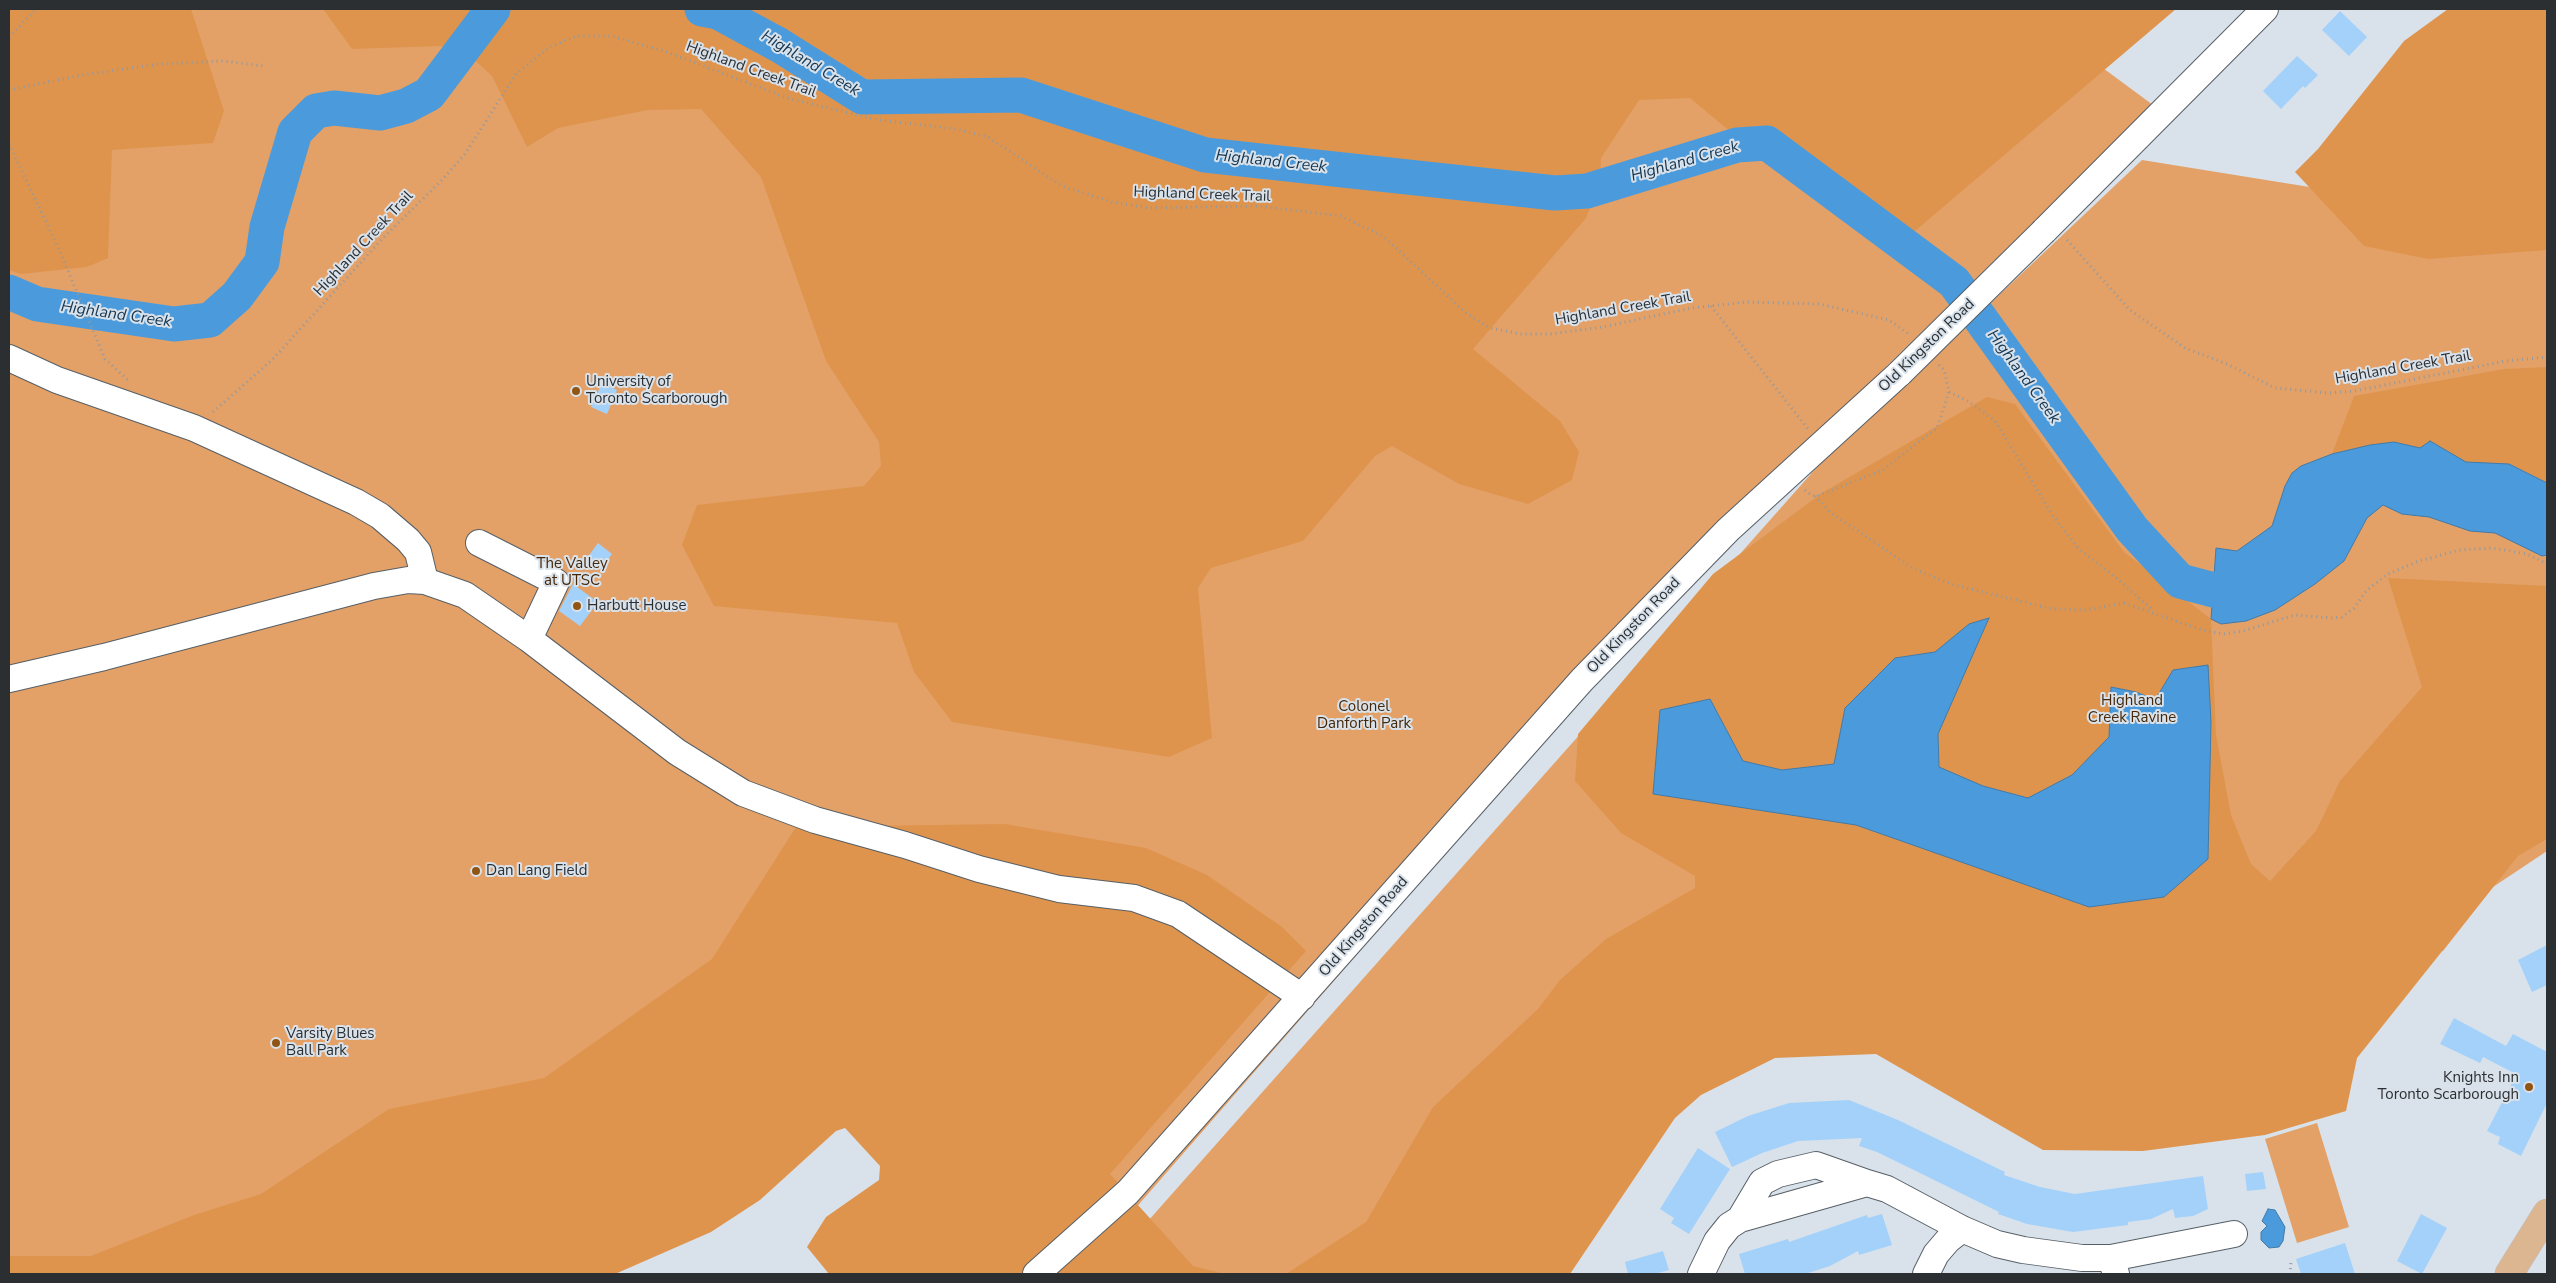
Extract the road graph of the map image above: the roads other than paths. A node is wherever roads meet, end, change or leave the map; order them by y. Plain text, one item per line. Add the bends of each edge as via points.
1 (2265, 9) edge
2 (9, 358) edge
3 (479, 543) dead end
4 (425, 581) junction
5 (529, 639) junction
6 (9, 679) edge
7 (1302, 997) junction
8 (2547, 1213) edge
9 (1962, 1229) junction
10 (2234, 1234) dead end
11 (2114, 1266) edge
12 (1036, 1274) edge
13 (1701, 1274) edge
14 (1926, 1274) edge
15 (2509, 1274) edge

1 - 7 street, Old Kingston Road, bridge via 1900,373 1728,530 1582,680
2 - 4 street via 57,380 194,428 356,502 380,516 408,540 418,552
3 - 5 street via 556,582
4 - 5 street via 465,594
4 - 6 street via 408,580 374,586
5 - 7 street via 677,752 743,793 815,820 978,869 1059,889 1134,898 1178,914
7 - 12 street, Old Kingston Road via 1128,1192
8 - 15 main road
9 - 11 street via 1997,1244
9 - 13 street via 1887,1189 1867,1183 1740,1219 1729,1226 1717,1241
9 - 14 street via 1936,1254
10 - 11 street

